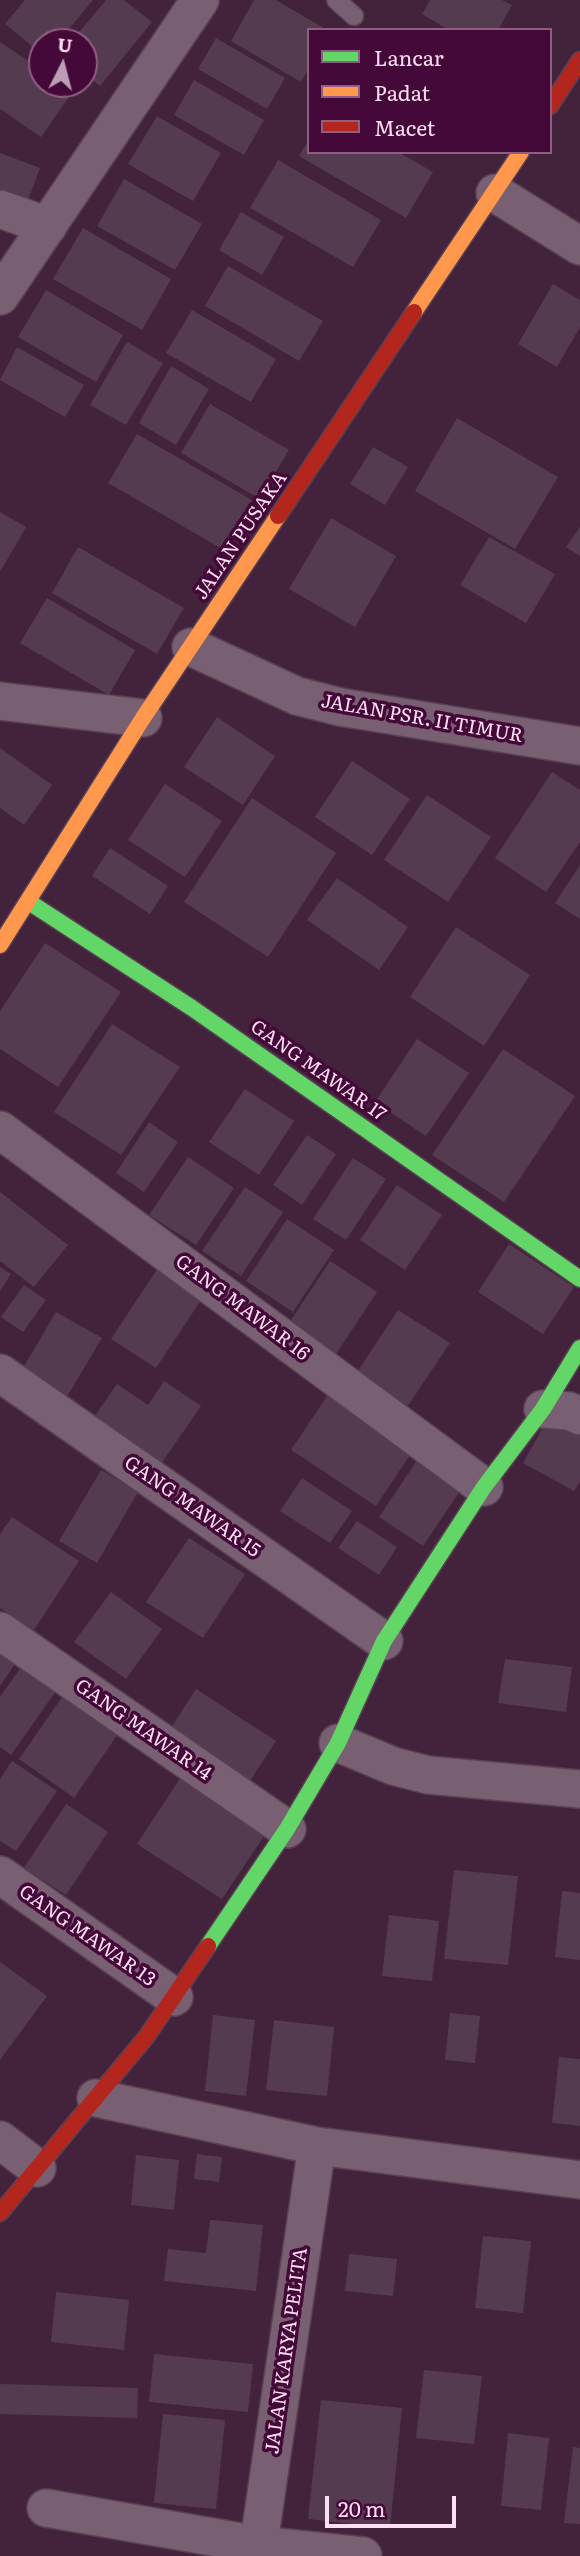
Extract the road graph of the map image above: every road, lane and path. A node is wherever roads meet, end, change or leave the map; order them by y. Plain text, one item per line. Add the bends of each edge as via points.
1 (336, 0) edge
2 (183, 6) edge
3 (354, 16) dead end
4 (580, 60) edge
5 (552, 103) edge
6 (520, 154) edge
7 (495, 193) junction
8 (0, 209) edge
9 (48, 226) junction
10 (580, 246) edge
11 (0, 296) edge
12 (191, 647) junction
13 (0, 701) edge
14 (143, 718) junction
15 (580, 746) edge
16 (29, 902) junction
17 (0, 945) edge
18 (0, 1130) edge
19 (580, 1279) edge
20 (580, 1348) edge
21 (0, 1373) edge
22 (542, 1409) junction
23 (580, 1416) edge
24 (484, 1488) junction
25 (0, 1631) edge
26 (384, 1642) junction
27 (338, 1743) junction
28 (580, 1789) edge
29 (287, 1829) junction
30 (0, 1875) edge
31 (174, 1997) junction
32 (96, 2098) junction
33 (0, 2140) edge
34 (317, 2146) junction
35 (37, 2168) junction
36 (580, 2180) edge
37 (0, 2213) edge
38 (46, 2508) dead end
39 (257, 2551) edge
40 (363, 2556) edge

1 - 3 lane
2 - 9 street
4 - 5 street
6 - 7 street, JALAN PUSAKA
7 - 10 street
7 - 12 street, JALAN PUSAKA
8 - 9 street
9 - 11 street
12 - 14 street, JALAN PUSAKA
12 - 15 street, JALAN PSR. II TIMUR via 275,687 340,708
13 - 14 street
14 - 16 street, JALAN PUSAKA
16 - 17 street, JALAN PUSAKA
16 - 19 street, GANG MAWAR 17 via 192,1008
18 - 24 street, GANG MAWAR 16
20 - 22 street
21 - 26 street, GANG MAWAR 15
22 - 23 street
22 - 24 street
24 - 26 street
25 - 29 street, GANG MAWAR 14
26 - 27 street
27 - 28 street via 428,1775
27 - 29 street
29 - 31 street
30 - 31 street, GANG MAWAR 13
31 - 32 street
32 - 34 street
32 - 35 street
33 - 35 street
34 - 36 street
34 - 39 street, JALAN KARYA PELITA
35 - 37 street
38 - 39 street
39 - 40 street

